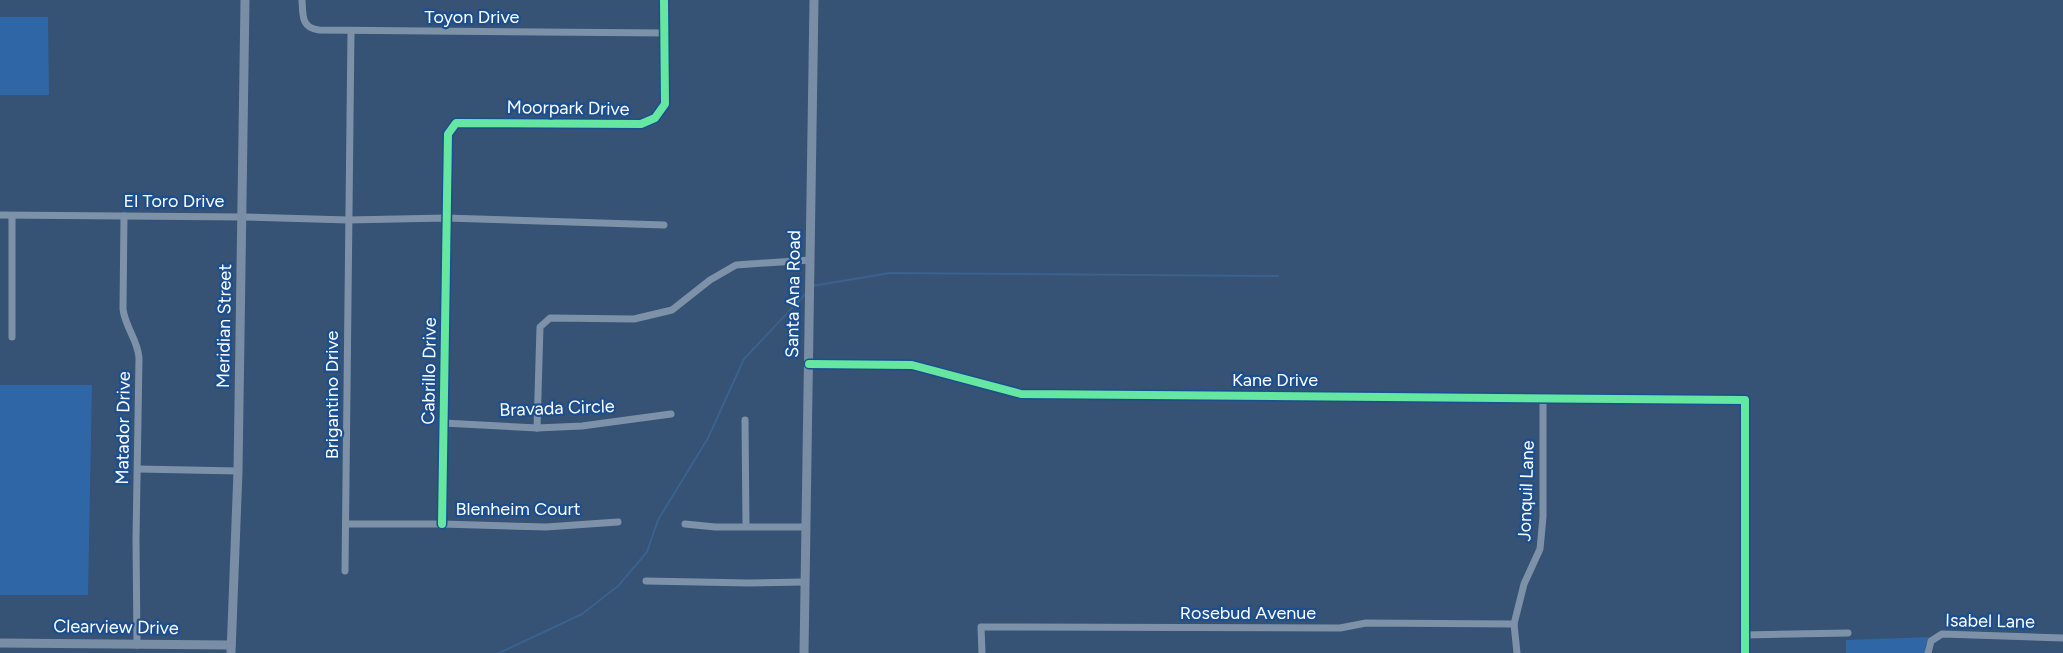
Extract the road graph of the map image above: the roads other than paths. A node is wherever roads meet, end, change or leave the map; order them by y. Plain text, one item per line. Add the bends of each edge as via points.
1 (245, 0) edge
2 (302, 0) edge
3 (664, 0) edge
4 (813, 2) edge
5 (351, 31) junction
6 (665, 33) junction
7 (0, 215) edge
8 (12, 216) junction
9 (124, 216) junction
10 (243, 217) junction
11 (446, 218) junction
12 (348, 220) junction
13 (664, 225) dead end
14 (810, 260) junction
15 (12, 337) dead end
16 (809, 364) junction
17 (1543, 398) junction
18 (671, 414) dead end
19 (745, 420) dead end
20 (443, 423) junction
21 (537, 428) junction
22 (138, 469) junction
23 (238, 471) junction
24 (618, 522) dead end
25 (346, 524) junction
26 (442, 524) junction
27 (685, 524) dead end
28 (746, 526) junction
29 (806, 527) junction
30 (345, 571) dead end
31 (646, 581) dead end
32 (804, 582) junction
33 (1514, 624) junction
34 (1848, 633) dead end
35 (1745, 635) junction
36 (2063, 638) edge
37 (0, 643) edge
38 (137, 645) junction
39 (231, 649) edge
40 (804, 653) edge
41 (982, 653) edge
42 (1517, 653) edge
43 (1745, 653) edge
44 (1929, 653) edge

1 - 10 street, Meridian Street
2 - 5 street, Toyon Drive via 303,15 310,29
3 - 6 street, Moorpark Drive
4 - 14 street, Santa Ana Road
5 - 6 street, Toyon Drive
5 - 12 street, Brigantino Drive
6 - 11 street, Moorpark Drive via 665,104 656,118 641,124 456,123 448,134
7 - 8 street, El Toro Drive
8 - 9 street, El Toro Drive
8 - 15 street
9 - 10 street, El Toro Drive
9 - 22 street, Matador Drive via 123,309 137,342 139,358
10 - 12 street, El Toro Drive
10 - 23 street, Meridian Street
11 - 12 street
11 - 13 street
11 - 20 street, Cabrillo Drive
12 - 25 street, Brigantino Drive
14 - 16 street, Santa Ana Road
14 - 21 street via 736,265 672,310 634,319 550,318 540,327
16 - 17 street, Kane Drive via 912,365 1021,394
16 - 29 street, Santa Ana Road
17 - 33 street, Jonquil Lane via 1540,549 1524,584
17 - 35 street, Kane Drive via 1745,400
18 - 21 street, Bravada Circle
19 - 28 street
20 - 21 street, Bravada Circle
20 - 26 street, Cabrillo Drive
22 - 23 street
22 - 38 street, Matador Drive
23 - 39 street, Meridian Street
24 - 26 street, Blenheim Court via 546,527
25 - 26 street, Blenheim Court
25 - 30 street, Brigantino Drive
27 - 28 street
28 - 29 street
29 - 32 street, Santa Ana Road
31 - 32 street
32 - 40 street, Santa Ana Road
33 - 41 street, Rosebud Avenue via 1366,623 1340,628 981,627
33 - 42 street, Jonquil Lane
34 - 35 street
35 - 43 street
36 - 44 street, Isabel Lane via 1942,634 1931,640
37 - 38 street, Clearview Drive
38 - 39 street, Clearview Drive

